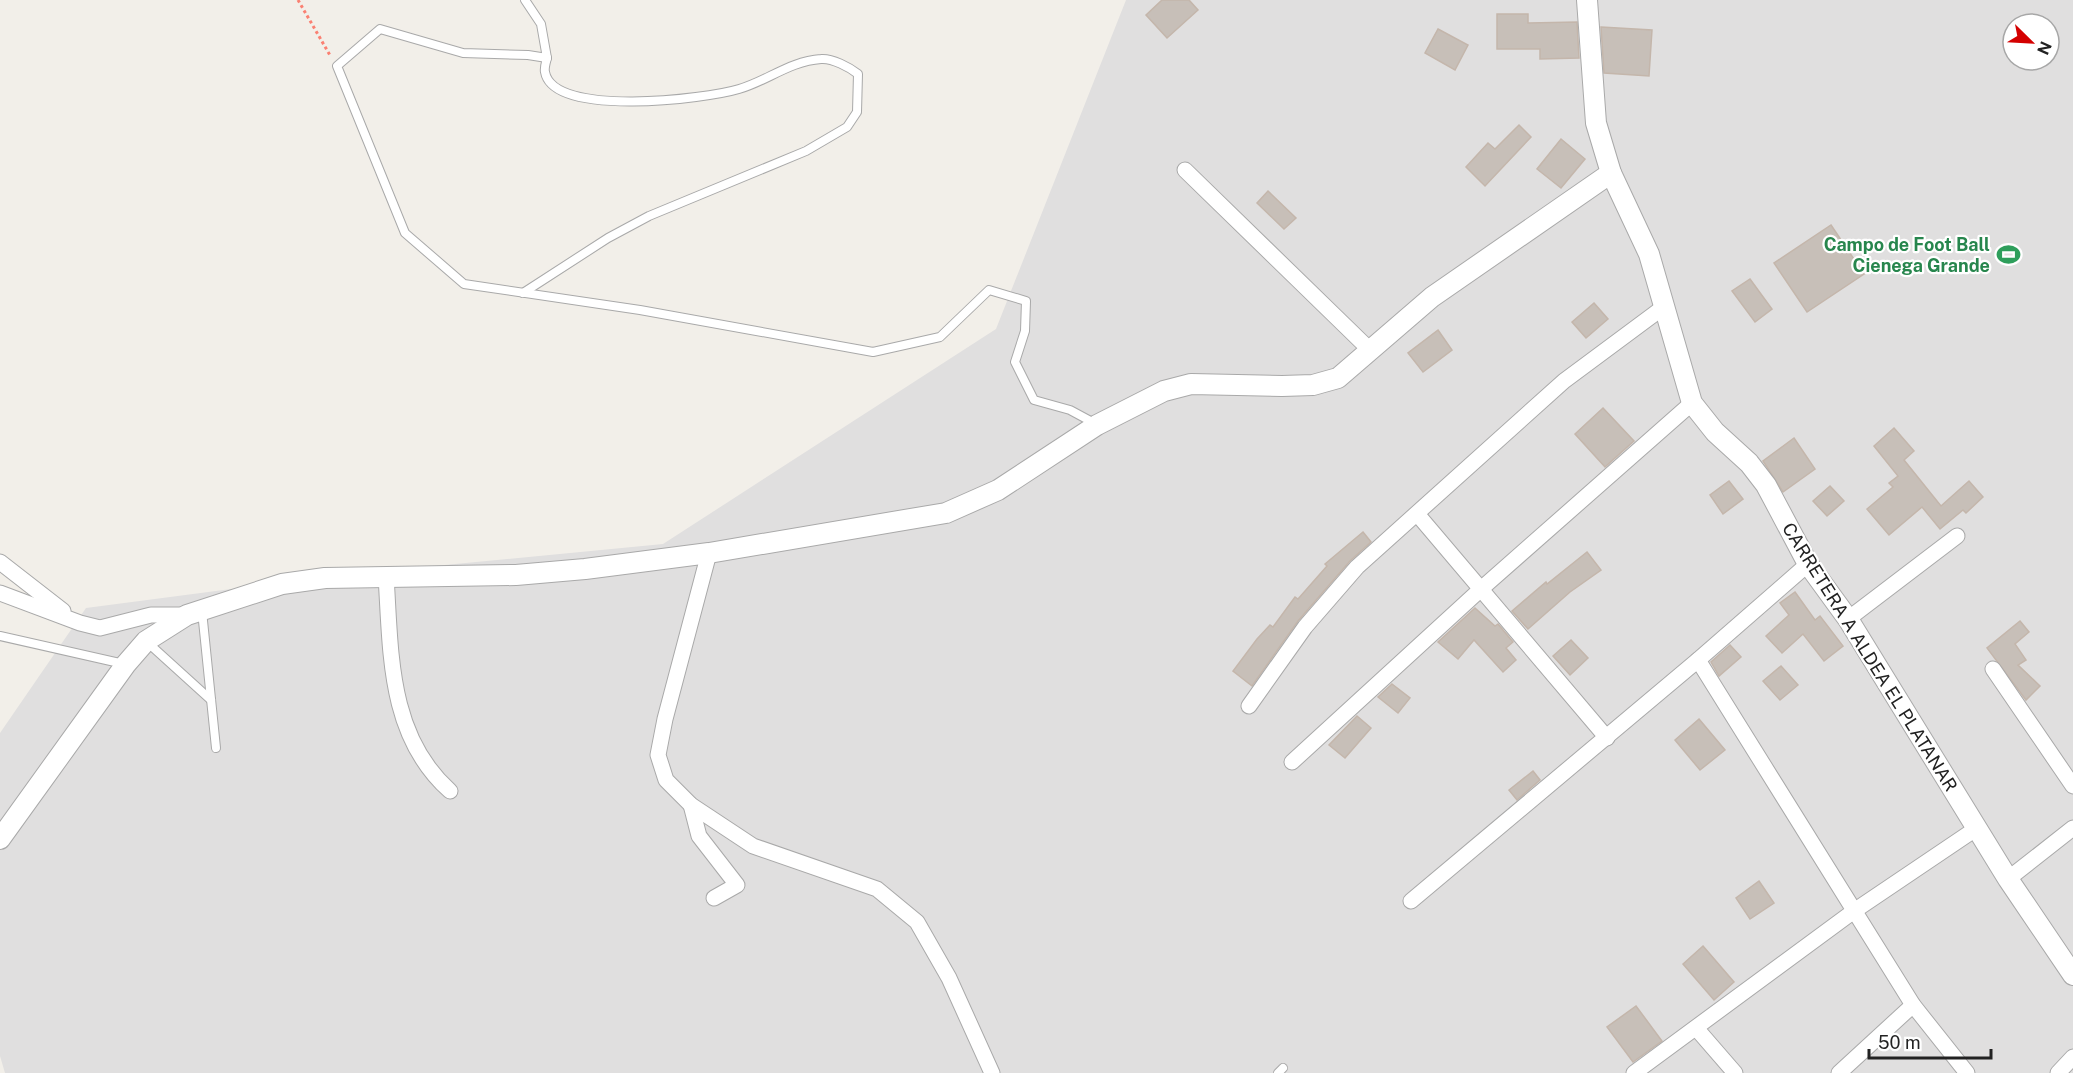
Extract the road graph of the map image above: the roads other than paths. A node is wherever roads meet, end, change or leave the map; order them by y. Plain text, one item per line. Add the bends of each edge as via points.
1 (525, 0) edge
2 (1587, 0) edge
3 (547, 58) junction
4 (1185, 171) dead end
5 (1611, 172) junction
6 (523, 293) junction
7 (1665, 306) junction
8 (1371, 351) junction
9 (1692, 403) junction
10 (1097, 425) junction
11 (1418, 515) junction
12 (1957, 536) dead end
13 (708, 553) junction
14 (0, 562) edge
15 (1808, 564) junction
16 (386, 576) junction
17 (1481, 589) junction
18 (0, 593) edge
19 (194, 612) junction
20 (1848, 619) junction
21 (80, 623) junction
22 (0, 636) edge
23 (146, 641) junction
24 (1698, 660) junction
25 (126, 664) junction
26 (1993, 669) dead end
27 (211, 700) junction
28 (1249, 706) dead end
29 (1607, 738) junction
30 (216, 748) dead end
31 (1292, 762) dead end
32 (2073, 786) edge
33 (450, 791) dead end
34 (691, 805) junction
35 (1977, 828) junction
36 (2073, 828) edge
37 (0, 839) edge
38 (2008, 879) junction
39 (714, 898) dead end
40 (1412, 901) dead end
41 (1854, 911) junction
42 (2073, 975) edge
43 (1913, 1005) junction
44 (1696, 1028) junction
45 (2073, 1057) edge
46 (992, 1073) edge
47 (1634, 1073) edge
48 (1735, 1073) edge
49 (1839, 1073) edge
50 (1967, 1073) edge
51 (2058, 1073) edge

1 - 3 lane via 541,24
2 - 5 street, CARRETERA A ALDEA EL PLATANAR via 1596,123
3 - 6 lane via 464,53 380,29 337,66 405,233 464,284
3 - 6 lane via 544,71 552,86 573,96 640,103 739,89 778,70 822,58 858,74 857,112 847,127 806,151 649,216
4 - 8 street
5 - 7 street, CARRETERA A ALDEA EL PLATANAR via 1649,254
5 - 8 street via 1432,297
6 - 10 lane via 873,352 940,337 989,290 1026,301 1024,331 1015,362 1034,400 1070,410
7 - 9 street, CARRETERA A ALDEA EL PLATANAR
7 - 11 street via 1564,381
8 - 10 street via 1328,382 1282,387 1191,384 1164,391
9 - 15 street, CARRETERA A ALDEA EL PLATANAR via 1715,432 1757,472
9 - 17 street
10 - 13 street via 998,490 946,513
11 - 17 street
11 - 28 street via 1357,567 1331,595
12 - 20 street
13 - 16 street via 516,575
13 - 34 street via 658,755 666,780
14 - 21 street
15 - 20 street, CARRETERA A ALDEA EL PLATANAR
15 - 24 street
16 - 19 street via 282,584
16 - 33 street via 394,687 416,751 432,775
17 - 29 street
17 - 31 street
18 - 21 street
19 - 21 street via 152,615 100,628
19 - 23 street
19 - 27 lane
20 - 35 street, CARRETERA A ALDEA EL PLATANAR
22 - 25 lane
23 - 25 street
23 - 27 lane
24 - 29 street
24 - 41 street
25 - 37 street
26 - 32 street
27 - 30 lane
29 - 40 street
34 - 39 street via 699,836 737,885
34 - 46 street via 753,846 877,889 917,922 949,978
35 - 38 street, CARRETERA A ALDEA EL PLATANAR
35 - 41 street
36 - 38 street
38 - 42 street, CARRETERA A ALDEA EL PLATANAR
41 - 43 street
41 - 44 street
43 - 49 street
43 - 50 street
44 - 47 street
44 - 48 street
45 - 51 street

